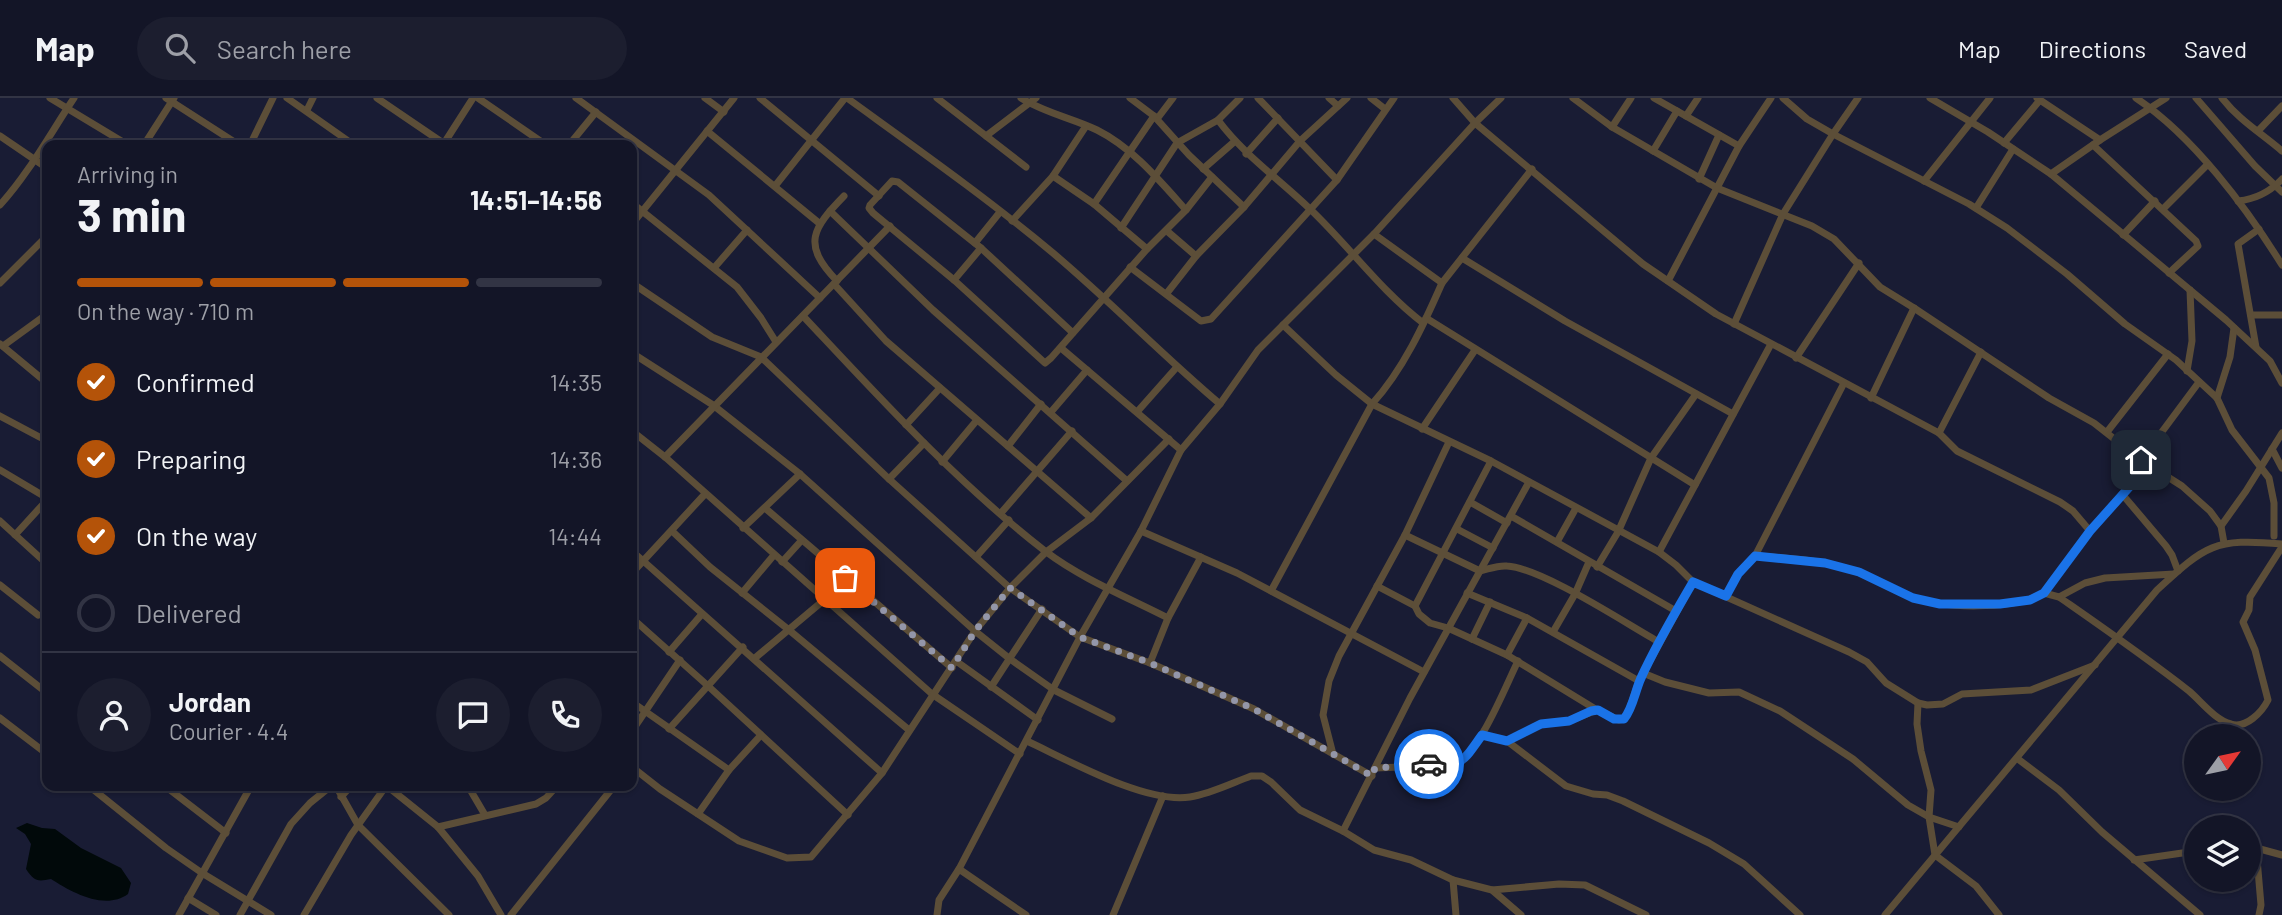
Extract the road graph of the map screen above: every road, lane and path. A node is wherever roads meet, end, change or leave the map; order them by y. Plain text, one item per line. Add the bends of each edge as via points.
1 (50, 98) edge
2 (74, 98) edge
3 (273, 98) edge
4 (287, 98) edge
5 (313, 98) edge
6 (377, 98) edge
7 (476, 98) edge
8 (576, 98) edge
9 (705, 98) edge
10 (734, 98) edge
11 (760, 98) edge
12 (846, 98) edge
13 (937, 98) edge
14 (1021, 98) edge
15 (1130, 98) edge
16 (1172, 98) edge
17 (1240, 98) edge
18 (1329, 98) edge
19 (1347, 98) edge
20 (1371, 98) edge
21 (1394, 98) edge
22 (1453, 98) edge
23 (1501, 98) edge
24 (1573, 98) edge
25 (1631, 98) edge
26 (1654, 98) edge
27 (1698, 98) edge
28 (1771, 98) edge
29 (1783, 98) edge
30 (1858, 98) edge
31 (1930, 98) edge
32 (1990, 98) edge
33 (2136, 98) edge
34 (2166, 98) edge
35 (2196, 98) edge
36 (2222, 98) edge
37 (170, 99) edge
38 (1261, 99) edge
39 (2039, 99) edge
40 (1033, 101) edge
41 (1143, 101) edge
42 (1338, 106) junction
43 (2282, 106) edge
44 (2150, 108) junction
45 (67, 109) junction
46 (1385, 109) junction
47 (307, 110) junction
48 (1677, 111) junction
49 (596, 112) junction
50 (724, 112) junction
51 (1686, 117) junction
52 (1155, 118) junction
53 (1278, 118) junction
54 (1218, 120) junction
55 (1970, 122) junction
56 (1475, 123) junction
57 (1086, 126) junction
58 (1612, 127) junction
59 (708, 131) junction
60 (2258, 131) junction
61 (1833, 134) junction
62 (1719, 135) junction
63 (0, 136) edge
64 (986, 136) junction
65 (47, 140) edge
66 (120, 140) edge
67 (147, 140) edge
68 (232, 140) edge
69 (252, 140) edge
70 (347, 140) edge
71 (437, 140) edge
72 (447, 140) edge
73 (538, 140) edge
74 (573, 140) edge
75 (635, 140) edge
76 (637, 141) edge
77 (811, 141) junction
78 (1300, 141) junction
79 (1234, 142) junction
80 (2096, 142) junction
81 (1177, 143) junction
82 (2004, 143) junction
83 (1740, 146) junction
84 (42, 148) edge
85 (2013, 149) junction
86 (1129, 151) junction
87 (2282, 151) edge
88 (1653, 152) junction
89 (1246, 154) junction
90 (35, 159) junction
91 (42, 164) edge
92 (2207, 165) junction
93 (1026, 167) dead end
94 (676, 169) junction
95 (1203, 169) junction
96 (1532, 169) junction
97 (2051, 174) junction
98 (1053, 176) junction
99 (1271, 176) junction
100 (1156, 177) junction
101 (1212, 177) junction
102 (1699, 178) junction
103 (2282, 179) edge
104 (1337, 180) junction
105 (1924, 181) junction
106 (775, 186) junction
107 (1717, 188) junction
108 (2279, 189) edge
109 (844, 196) dead end
110 (879, 196) junction
111 (2155, 201) junction
112 (2238, 201) junction
113 (1094, 204) junction
114 (0, 205) edge
115 (637, 206) edge
116 (1244, 207) junction
117 (1976, 208) junction
118 (1310, 209) junction
119 (2163, 209) junction
120 (642, 210) junction
121 (1186, 210) junction
122 (830, 211) junction
123 (1000, 212) junction
124 (1783, 214) junction
125 (637, 217) edge
126 (1012, 221) junction
127 (819, 223) junction
128 (890, 226) junction
129 (1121, 228) junction
130 (2259, 229) junction
131 (747, 230) junction
132 (1167, 231) junction
133 (1374, 234) junction
134 (2123, 235) junction
135 (42, 241) edge
136 (978, 246) junction
137 (869, 248) junction
138 (1147, 249) junction
139 (1196, 256) junction
140 (1353, 256) junction
141 (1462, 258) junction
142 (1858, 263) junction
143 (2282, 265) edge
144 (1130, 267) junction
145 (714, 268) junction
146 (2169, 273) junction
147 (954, 280) junction
148 (1668, 281) junction
149 (0, 283) edge
150 (835, 283) junction
151 (1442, 283) junction
152 (637, 286) edge
153 (2190, 290) junction
154 (1167, 293) junction
155 (820, 298) junction
156 (1103, 298) junction
157 (1914, 308) junction
158 (2251, 315) junction
159 (2282, 315) edge
160 (803, 316) junction
161 (42, 317) edge
162 (1425, 321) junction
163 (1734, 324) junction
164 (1283, 325) junction
165 (2234, 328) junction
166 (1073, 333) junction
167 (776, 342) junction
168 (1771, 344) junction
169 (1, 345) edge
170 (1061, 348) junction
171 (2256, 348) junction
172 (1475, 350) junction
173 (1982, 352) junction
174 (2168, 354) junction
175 (637, 356) edge
176 (761, 357) junction
177 (1796, 358) junction
178 (1176, 368) junction
179 (1087, 370) junction
180 (2187, 370) junction
181 (42, 379) edge
182 (2199, 382) junction
183 (1844, 383) junction
184 (2282, 383) edge
185 (940, 388) junction
186 (1696, 394) junction
187 (1871, 398) junction
188 (2217, 398) junction
189 (1041, 404) junction
190 (1220, 404) junction
191 (1372, 404) junction
192 (713, 405) junction
193 (1051, 412) junction
194 (1137, 412) junction
195 (1733, 414) junction
196 (0, 416) edge
197 (977, 420) junction
198 (906, 425) junction
199 (1422, 429) junction
200 (1072, 431) junction
201 (2106, 432) junction
202 (1939, 433) junction
203 (2282, 433) edge
204 (637, 435) edge
205 (42, 438) edge
206 (1168, 439) junction
207 (1449, 442) junction
208 (924, 443) junction
209 (1008, 446) junction
210 (2272, 449) junction
211 (1181, 450) junction
212 (665, 457) junction
213 (1651, 458) junction
214 (2141, 460) junction
215 (1491, 461) junction
216 (942, 462) junction
217 (2149, 465) junction
218 (2262, 466) junction
219 (2282, 468) edge
220 (1035, 470) junction
221 (0, 471) edge
222 (800, 474) junction
223 (889, 479) junction
224 (1127, 481) junction
225 (1529, 482) junction
226 (1695, 485) junction
227 (705, 494) junction
228 (2122, 494) junction
229 (42, 496) edge
230 (1470, 502) junction
231 (42, 505) edge
232 (765, 508) junction
233 (1576, 508) junction
234 (1001, 513) junction
235 (1091, 518) junction
236 (1509, 519) junction
237 (1009, 520) junction
238 (0, 522) edge
239 (2282, 523) edge
240 (2221, 526) junction
241 (743, 528) junction
242 (1457, 529) junction
243 (672, 531) junction
244 (1141, 531) junction
245 (2090, 531) junction
246 (1618, 532) junction
247 (15, 535) junction
248 (1405, 535) junction
249 (2271, 539) junction
250 (801, 541) junction
251 (1557, 542) junction
252 (2224, 543) junction
253 (2282, 545) edge
254 (1493, 548) junction
255 (1046, 552) junction
256 (1659, 552) junction
257 (1443, 554) junction
258 (774, 555) junction
259 (637, 556) edge
260 (1755, 556) junction
261 (976, 557) junction
262 (1201, 557) junction
263 (42, 559) edge
264 (642, 561) junction
265 (782, 562) junction
266 (1589, 562) junction
267 (637, 567) edge
268 (1597, 567) junction
269 (1480, 571) junction
270 (2176, 573) junction
271 (845, 578) junction
272 (1693, 582) junction
273 (0, 585) edge
274 (1377, 586) junction
275 (1010, 588) junction
276 (1109, 589) junction
277 (1270, 591) junction
278 (742, 593) junction
279 (1467, 593) junction
280 (2044, 593) junction
281 (1575, 594) junction
282 (1726, 596) junction
283 (2059, 597) junction
284 (824, 600) junction
285 (1490, 602) junction
286 (1415, 606) junction
287 (1042, 610) junction
288 (1676, 611) junction
289 (702, 614) junction
290 (38, 615) dead end
291 (1168, 618) junction
292 (1527, 618) junction
293 (637, 623) edge
294 (1448, 628) junction
295 (789, 630) junction
296 (975, 631) junction
297 (1553, 632) junction
298 (1352, 634) junction
299 (1080, 637) junction
300 (2117, 638) junction
301 (1472, 639) junction
302 (1658, 642) junction
303 (743, 647) junction
304 (669, 652) junction
305 (1507, 655) junction
306 (0, 656) edge
307 (755, 658) junction
308 (1010, 659) junction
309 (680, 660) junction
310 (1518, 661) junction
311 (1150, 663) junction
312 (954, 665) junction
313 (2095, 665) junction
314 (1424, 672) junction
315 (1643, 673) junction
316 (1639, 681) junction
317 (707, 685) junction
318 (991, 687) junction
319 (42, 689) edge
320 (1054, 690) junction
321 (932, 694) junction
322 (1918, 703) junction
323 (637, 705) edge
324 (1598, 710) junction
325 (645, 711) junction
326 (0, 718) edge
327 (1112, 719) dead end
328 (1038, 720) junction
329 (637, 723) edge
330 (669, 729) junction
331 (909, 730) junction
332 (761, 735) junction
333 (1482, 735) junction
334 (1027, 741) junction
335 (1507, 741) junction
336 (42, 750) edge
337 (1020, 754) junction
338 (1333, 754) junction
339 (2018, 759) junction
340 (729, 770) junction
341 (637, 771) edge
342 (1374, 772) junction
343 (882, 773) junction
344 (95, 791) edge
345 (171, 791) edge
346 (248, 791) edge
347 (326, 791) edge
348 (337, 791) edge
349 (346, 791) edge
350 (383, 791) edge
351 (393, 791) edge
352 (471, 791) edge
353 (552, 791) edge
354 (610, 791) edge
355 (341, 796) junction
356 (1163, 796) junction
357 (698, 814) junction
358 (848, 815) junction
359 (485, 816) junction
360 (1929, 817) junction
361 (358, 825) junction
362 (438, 827) junction
363 (1959, 827) junction
364 (1343, 831) junction
365 (226, 833) junction
366 (2261, 849) edge
367 (2184, 853) edge
368 (1935, 855) junction
369 (2282, 855) edge
370 (2134, 860) junction
371 (960, 869) junction
372 (202, 873) junction
373 (1453, 880) junction
374 (1492, 890) junction
375 (2259, 892) edge
376 (188, 898) junction
377 (248, 901) junction
378 (180, 915) edge
379 (216, 915) edge
380 (240, 915) edge
381 (271, 915) edge
382 (304, 915) edge
383 (449, 915) edge
384 (501, 915) edge
385 (511, 915) edge
386 (937, 915) edge
387 (1026, 915) edge
388 (1113, 915) edge
389 (1455, 915) edge
390 (1521, 915) edge
391 (1646, 915) edge
392 (1800, 915) edge
393 (1885, 915) edge
394 (1999, 915) edge
395 (2200, 915) edge
396 (2259, 915) edge

1 - 45 street
2 - 45 street
3 - 69 street
4 - 47 street
5 - 47 street
6 - 71 street
7 - 72 street
7 - 73 street
8 - 49 street
9 - 50 street
10 - 50 street
11 - 77 street
12 - 77 street
12 - 123 street
13 - 64 street
14 - 40 street
15 - 41 street
16 - 52 street
17 - 54 street
18 - 42 street
19 - 42 street
20 - 46 street
21 - 46 street
22 - 56 street
23 - 56 street
24 - 58 street
25 - 58 street
26 - 48 street
27 - 51 street
28 - 83 street
29 - 61 street
30 - 61 street
31 - 55 street
32 - 55 street
33 - 44 street
34 - 44 street
35 - 108 street
36 - 60 street
37 - 67 street
37 - 68 street
38 - 53 street
39 - 80 street
39 - 82 street
40 - 57 street
40 - 64 street
41 - 52 street
42 - 78 street
43 - 60 street
44 - 80 street
44 - 92 street
45 - 65 street
45 - 66 street
46 - 104 street
47 - 70 street
48 - 51 street
48 - 88 street
49 - 74 street
49 - 75 street
50 - 59 street
51 - 62 street
52 - 81 street
52 - 86 street
53 - 78 street
53 - 89 street
54 - 79 street
54 - 81 street
55 - 82 street
55 - 105 street
56 - 96 street
56 - 133 street
57 - 86 street
57 - 98 street
58 - 88 street
59 - 94 street
59 - 106 street
60 - 87 street
61 - 105 street
61 - 124 street
62 - 83 street
62 - 102 street
63 - 90 street
64 - 93 street
76 - 94 street
77 - 106 street
77 - 110 street
78 - 99 street
78 - 104 street
79 - 89 street
79 - 95 street
80 - 97 street
80 - 111 street
81 - 95 street
81 - 100 street
82 - 85 street
83 - 107 street
84 - 90 street
85 - 97 street
85 - 117 street
86 - 100 street
86 - 113 street
88 - 102 street
89 - 99 street
90 - 91 street
90 - 114 street
92 - 112 street
92 - 119 street
94 - 120 street
94 - 131 street
95 - 101 street
96 - 141 street
96 - 148 street
97 - 134 street
98 - 113 street
98 - 126 street
99 - 116 street
99 - 118 street
100 - 121 street
100 - 129 street
101 - 116 street
101 - 121 street
102 - 107 street
103 - 108 street
104 - 118 street
105 - 117 street
106 - 127 street
107 - 124 street
107 - 148 street
108 - 112 street
109 - 122 street
110 - 128 street via 869,208
110 - 136 street via 892,181 898,182
111 - 119 street
111 - 134 street
112 - 130 street
113 - 129 street
115 - 120 street
116 - 139 street
117 - 174 street
118 - 140 street
118 - 154 street via 1211,319 1201,321
119 - 146 street via 2198,244
120 - 125 street
120 - 145 street
121 - 132 street
122 - 127 street
122 - 137 street
123 - 126 street
123 - 136 street
124 - 142 street via 1833,239
124 - 163 street
126 - 156 street
127 - 150 street via 820,262
128 - 137 street
128 - 147 street
129 - 138 street
130 - 143 street
130 - 158 street via 2238,244
131 - 145 street
131 - 155 street
132 - 138 street
132 - 139 street
133 - 140 street
133 - 151 street
134 - 146 street
135 - 149 street
136 - 147 street
136 - 166 street
137 - 150 street
137 - 189 street
138 - 144 street
139 - 154 street
140 - 162 street via 1397,301
140 - 164 street
141 - 151 street
141 - 186 street
142 - 157 street via 1880,287
142 - 177 street
144 - 154 street
144 - 156 street
145 - 167 street via 737,287
146 - 153 street
147 - 170 street via 1042,362 1048,362
148 - 163 street
150 - 155 street
150 - 185 street via 886,341
151 - 162 street
152 - 176 street via 712,337
153 - 165 street
153 - 180 street via 2192,341
155 - 160 street
156 - 166 street
156 - 178 street
157 - 173 street
157 - 187 street
158 - 159 street
158 - 171 street
160 - 167 street
160 - 198 street
161 - 169 street
162 - 172 street
162 - 191 street
163 - 168 street
164 - 190 street via 1258,350
164 - 191 street
165 - 171 street
165 - 188 street
166 - 170 street
167 - 176 street
168 - 177 street
168 - 195 street
169 - 181 street
170 - 179 street
171 - 184 street via 2276,369
172 - 199 street
172 - 213 street
173 - 201 street
173 - 202 street
174 - 180 street
174 - 201 street
175 - 192 street
176 - 192 street
176 - 223 street
177 - 183 street
178 - 190 street
178 - 194 street
179 - 193 street
179 - 194 street
180 - 182 street
182 - 188 street
182 - 214 street
183 - 187 street
183 - 260 street
185 - 197 street
185 - 198 street
186 - 195 street
186 - 213 street
187 - 202 street
188 - 218 street via 2232,430
189 - 193 street
189 - 209 street
190 - 211 street
191 - 199 street
191 - 277 street
192 - 212 street
192 - 222 street
193 - 200 street
194 - 206 street
195 - 226 street
196 - 205 street
197 - 209 street
197 - 216 street
198 - 208 street
199 - 207 street
200 - 220 street
200 - 224 street
201 - 214 street
202 - 245 street via 1957,451 2060,502
203 - 210 street
204 - 212 street
206 - 211 street
206 - 224 street
207 - 215 street
207 - 248 street
208 - 216 street
208 - 223 street
209 - 220 street
210 - 218 street
210 - 219 street
211 - 244 street
212 - 227 street
213 - 226 street
213 - 246 street
214 - 217 street
215 - 225 street
215 - 230 street
216 - 234 street
217 - 228 street
217 - 240 street via 2198,499
218 - 240 street
218 - 249 street via 2271,487
220 - 234 street
220 - 235 street
221 - 229 street
222 - 232 street
222 - 296 street
223 - 261 street
224 - 235 street
225 - 233 street
225 - 236 street
226 - 256 street
227 - 241 street
227 - 243 street
228 - 245 street
228 - 270 street via 2166,546
230 - 236 street
230 - 242 street
231 - 247 street
232 - 241 street
232 - 250 street
233 - 246 street
233 - 251 street
234 - 237 street
235 - 255 street
236 - 251 street
236 - 254 street
237 - 255 street
237 - 261 street
238 - 247 street
239 - 249 street
240 - 252 street
241 - 258 street
242 - 254 street
242 - 257 street
243 - 264 street
243 - 278 street
244 - 262 street
244 - 276 street
245 - 280 street
246 - 256 street
246 - 268 street
247 - 263 street
248 - 257 street
248 - 274 street
249 - 252 street
249 - 253 street
250 - 265 street
250 - 271 street
251 - 266 street
252 - 270 street via 2199,554
253 - 300 street via 2250,597 2243,622 2268,700 2244,724 2224,721
254 - 269 street
255 - 275 street
255 - 276 street
256 - 272 street
257 - 269 street
257 - 286 street
258 - 265 street
258 - 278 street
259 - 264 street
260 - 280 street via 1825,563 1940,604 2000,604
260 - 282 street
261 - 275 street
262 - 277 street
262 - 291 street
264 - 267 street
264 - 289 street
265 - 284 street
266 - 268 street
266 - 281 street
268 - 288 street
269 - 279 street
269 - 281 street via 1498,566 1525,569
270 - 283 street via 2105,578
270 - 300 street
271 - 284 street
271 - 312 street
272 - 282 street
272 - 288 street
273 - 290 street
274 - 286 street
274 - 298 street
275 - 287 street
275 - 296 street
276 - 291 street
276 - 299 street
277 - 298 street
278 - 295 street
279 - 285 street
279 - 294 street
280 - 283 street
281 - 297 street
281 - 302 street
282 - 322 street via 1867,662 1886,683
283 - 300 street
284 - 295 street
284 - 321 street
285 - 292 street
285 - 301 street
286 - 294 street via 1424,619
287 - 299 street
287 - 308 street
288 - 302 street
289 - 303 street
289 - 304 street
291 - 311 street
292 - 297 street
292 - 305 street
293 - 304 street
294 - 301 street
294 - 314 street
295 - 307 street
295 - 331 street
296 - 308 street
296 - 312 street
297 - 316 street
298 - 314 street
298 - 338 street via 1325,697 1323,715
299 - 311 street
299 - 320 street
300 - 313 street
301 - 305 street
302 - 315 street
303 - 307 street
303 - 317 street
304 - 309 street
305 - 310 street
306 - 319 street
307 - 343 street
308 - 318 street
308 - 320 street
309 - 317 street
309 - 325 street
310 - 324 street
310 - 333 street
311 - 338 street via 1254,709
312 - 318 street
312 - 321 street
313 - 322 street via 2031,691 1962,694 1943,704
313 - 339 street
314 - 342 street
315 - 316 street
315 - 360 street via 1709,693 1739,692 1780,711
316 - 324 street via 1624,719
317 - 330 street
317 - 332 street
318 - 328 street
320 - 327 street
320 - 328 street
321 - 331 street
321 - 337 street
322 - 360 street via 1921,751 1931,790
323 - 325 street
324 - 335 street via 1569,721 1541,724
325 - 329 street
325 - 330 street
326 - 336 street
328 - 334 street
330 - 340 street
331 - 343 street
332 - 340 street
332 - 358 street
333 - 335 street
333 - 342 street via 1458,764
334 - 337 street
334 - 356 street via 1118,783
335 - 392 street via 1566,786 1623,801 1709,843 1744,864
337 - 371 street
338 - 342 street
339 - 363 street
339 - 370 street via 2059,790
340 - 357 street
341 - 357 street
342 - 364 street
343 - 358 street
344 - 372 street
345 - 365 street
346 - 365 street
347 - 377 street via 292,824
348 - 355 street
349 - 355 street
350 - 361 street
351 - 362 street
352 - 359 street
353 - 359 street via 536,804
354 - 385 street
355 - 361 street
356 - 364 street via 1189,797 1262,776 1300,810
356 - 388 street
357 - 358 street via 739,841 787,858 811,857
359 - 362 street
360 - 363 street
360 - 368 street
361 - 382 street
361 - 383 street
362 - 384 street via 478,876
363 - 368 street
364 - 373 street via 1374,850 1411,860
365 - 372 street
366 - 369 street
367 - 370 street
368 - 393 street
368 - 394 street via 1976,886
370 - 395 street
371 - 386 street via 939,900
371 - 387 street
372 - 376 street
372 - 377 street
373 - 374 street
373 - 389 street
374 - 390 street
374 - 391 street via 1585,885
375 - 396 street
376 - 378 street
376 - 379 street
377 - 380 street
377 - 381 street

